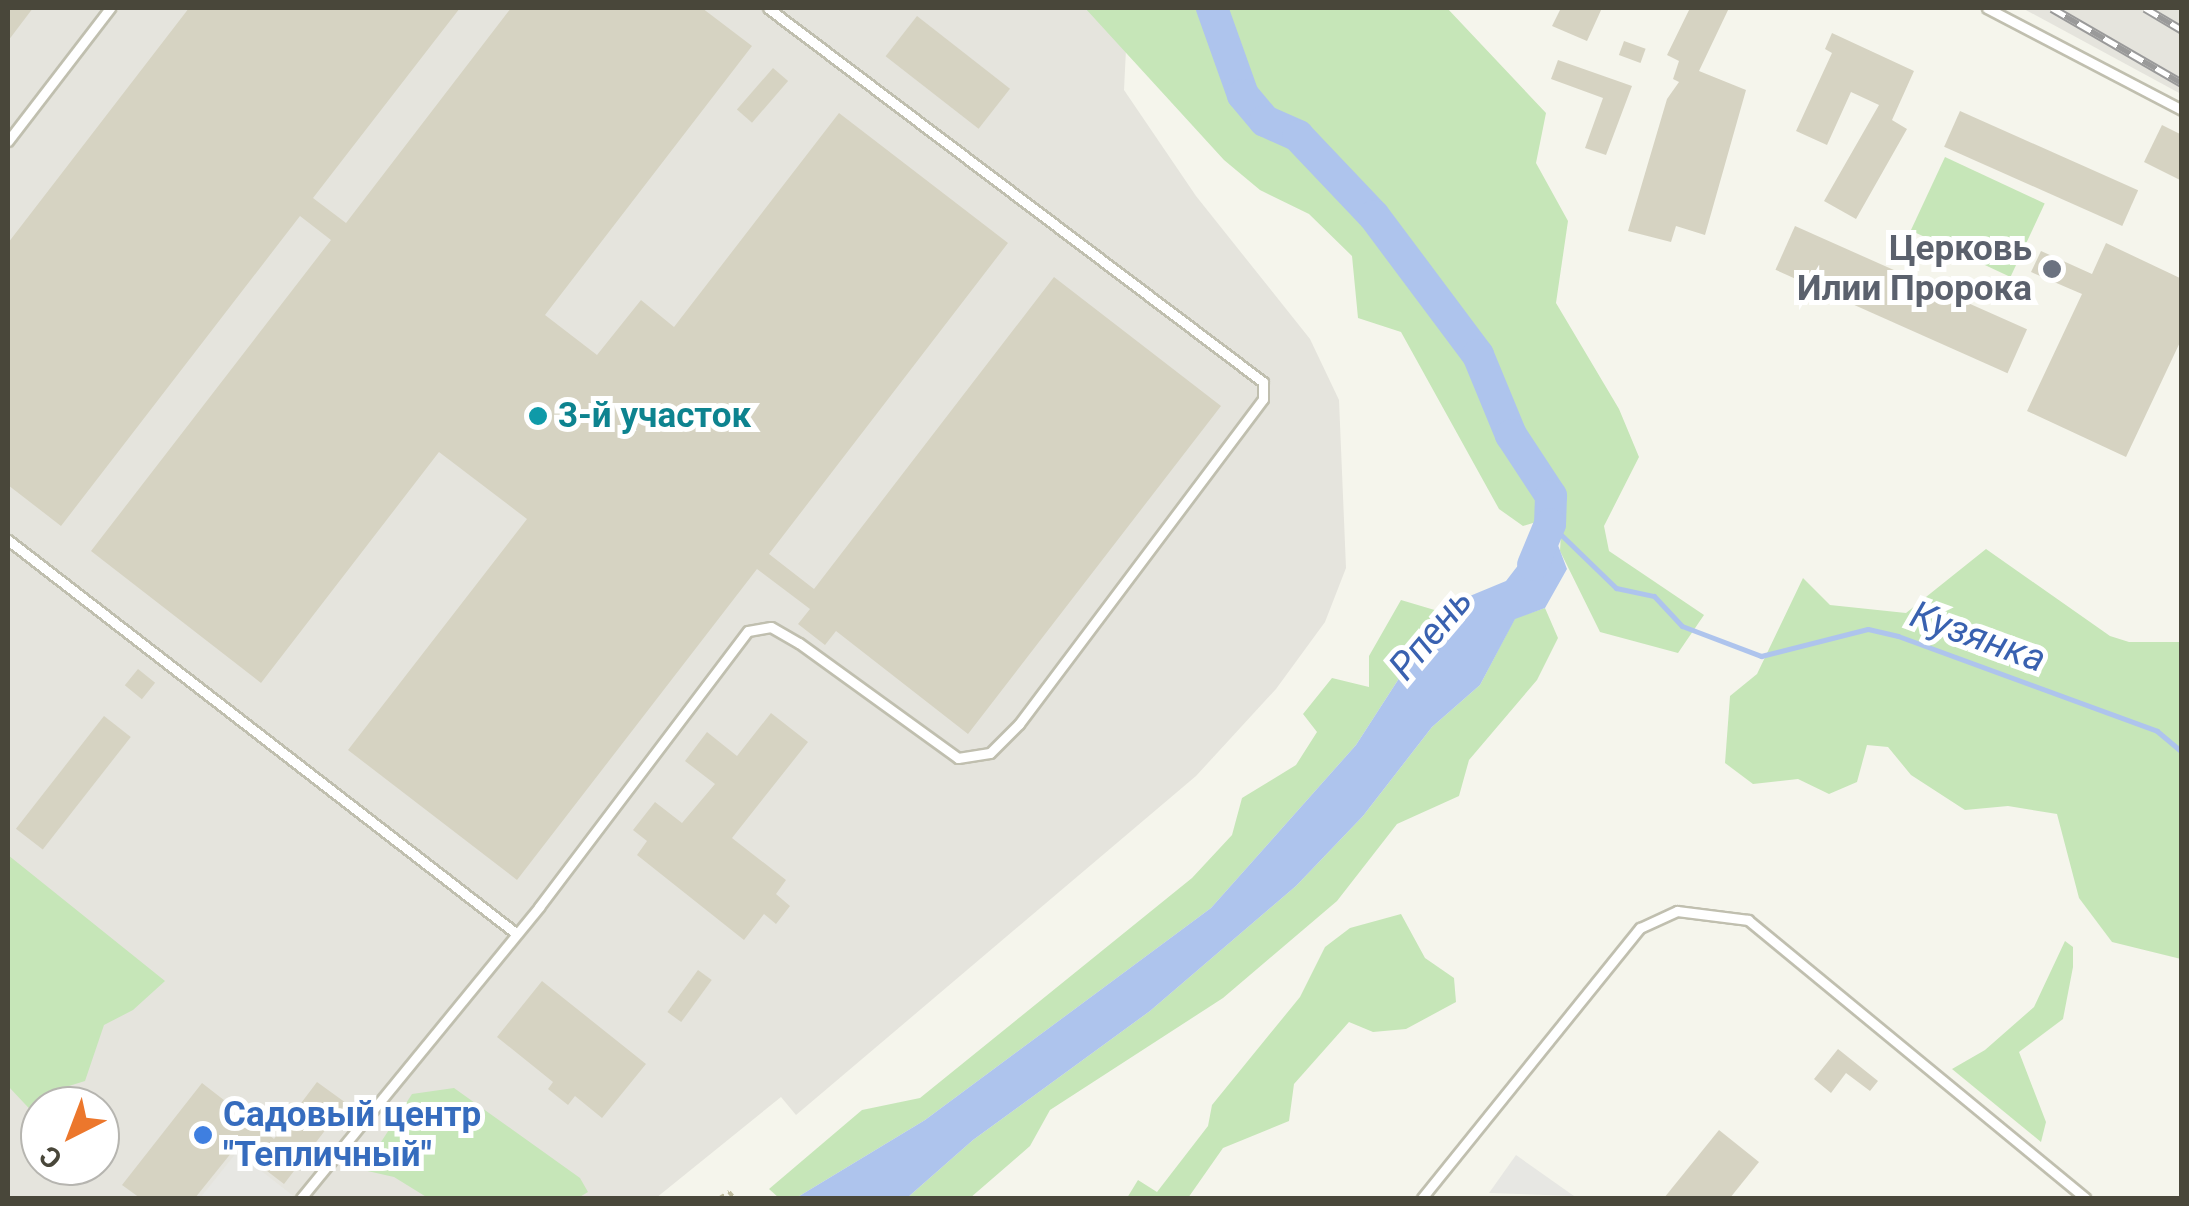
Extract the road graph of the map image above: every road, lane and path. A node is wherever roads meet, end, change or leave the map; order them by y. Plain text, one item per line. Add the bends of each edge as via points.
1 (110, 8) edge
2 (768, 8) edge
3 (1988, 8) edge
4 (2182, 110) edge
5 (8, 141) edge
6 (8, 540) edge
7 (513, 931) junction
8 (301, 1198) edge
9 (720, 1198) edge
10 (734, 1198) edge
11 (1422, 1198) edge
12 (2085, 1198) edge

1 - 5 lane
2 - 7 lane via 1262,382 1264,398 1020,724 990,753 958,758 799,643 771,627 748,631 539,907
3 - 4 lane
6 - 7 lane
7 - 8 lane
9 - 10 path via 729,1192
11 - 12 lane via 1640,928 1677,911 1748,920

